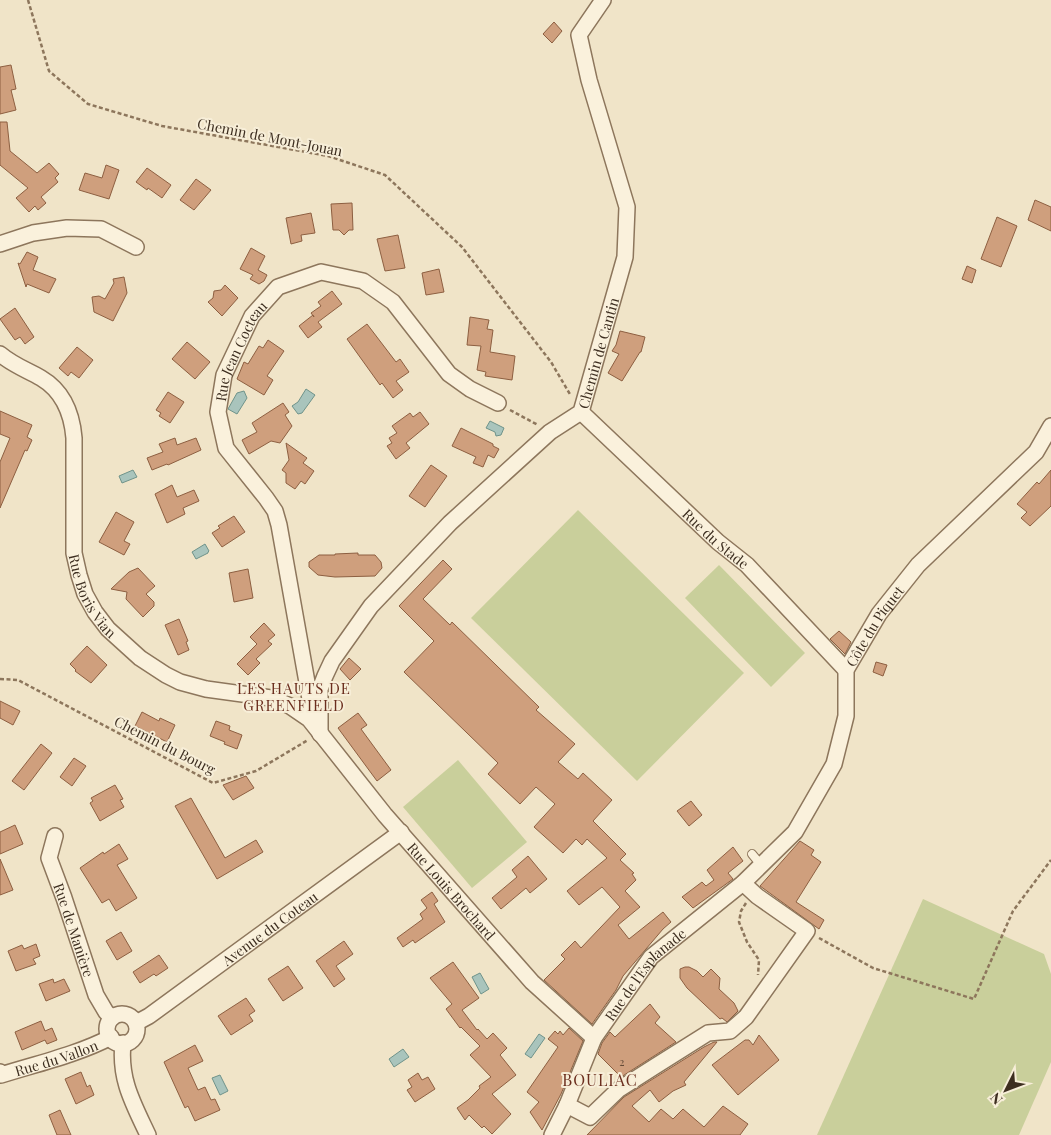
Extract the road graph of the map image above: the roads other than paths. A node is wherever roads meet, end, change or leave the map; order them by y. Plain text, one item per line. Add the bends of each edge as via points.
1 (603, 0) edge
2 (0, 244) edge
3 (136, 247) dead end
4 (0, 354) edge
5 (498, 403) road end
6 (581, 412) junction
7 (1051, 426) edge
8 (846, 670) junction
9 (320, 734) junction
10 (401, 832) junction
11 (55, 836) dead end
12 (748, 888) junction
13 (112, 1018) junction
14 (136, 1023) junction
15 (594, 1038) junction
16 (117, 1040) junction
17 (0, 1074) edge
18 (567, 1105) junction
19 (148, 1135) edge
20 (552, 1135) edge

1 - 6 street, Chemin de Cantin via 579,35 627,207 625,249
2 - 3 street via 66,228 101,229
4 - 9 street, Rue Boris Vian via 54,388 68,411 74,438 74,553 78,575 95,612 108,629 140,658 180,682 271,698 309,719
5 - 9 street, Rue Jean Cocteau via 449,374 393,302 363,281 321,272 278,287 252,316 224,375 218,412 226,448 275,511 311,712
6 - 8 street, Rue du Stade via 718,542 747,565
6 - 9 street, Chemin de Cantin via 550,432 450,523 371,606 325,676 319,694
7 - 8 street, Côte du Piquet via 1036,452 918,565 879,614
8 - 12 street, Côte du Piquet via 846,716 834,764 795,832 757,860
9 - 10 street, Rue Louis Brochard
10 - 14 street, Avenue du Coteau
10 - 15 street, Rue Louis Brochard via 532,982
11 - 13 street, Rue de Manière via 49,858 96,995
12 - 15 street, Rue de l'Esplanade via 700,916 652,957
12 - 18 street via 807,931 746,1017 730,1031 708,1033 618,1090 590,1117
13 - 14 street via 125,1014
13 - 16 street via 108,1029
14 - 16 street via 135,1036 128,1042
15 - 18 street, Rue de l'Esplanade
16 - 17 street, Rue du Vallon
16 - 19 street via 126,1083
18 - 20 street, Rue de l'Esplanade

